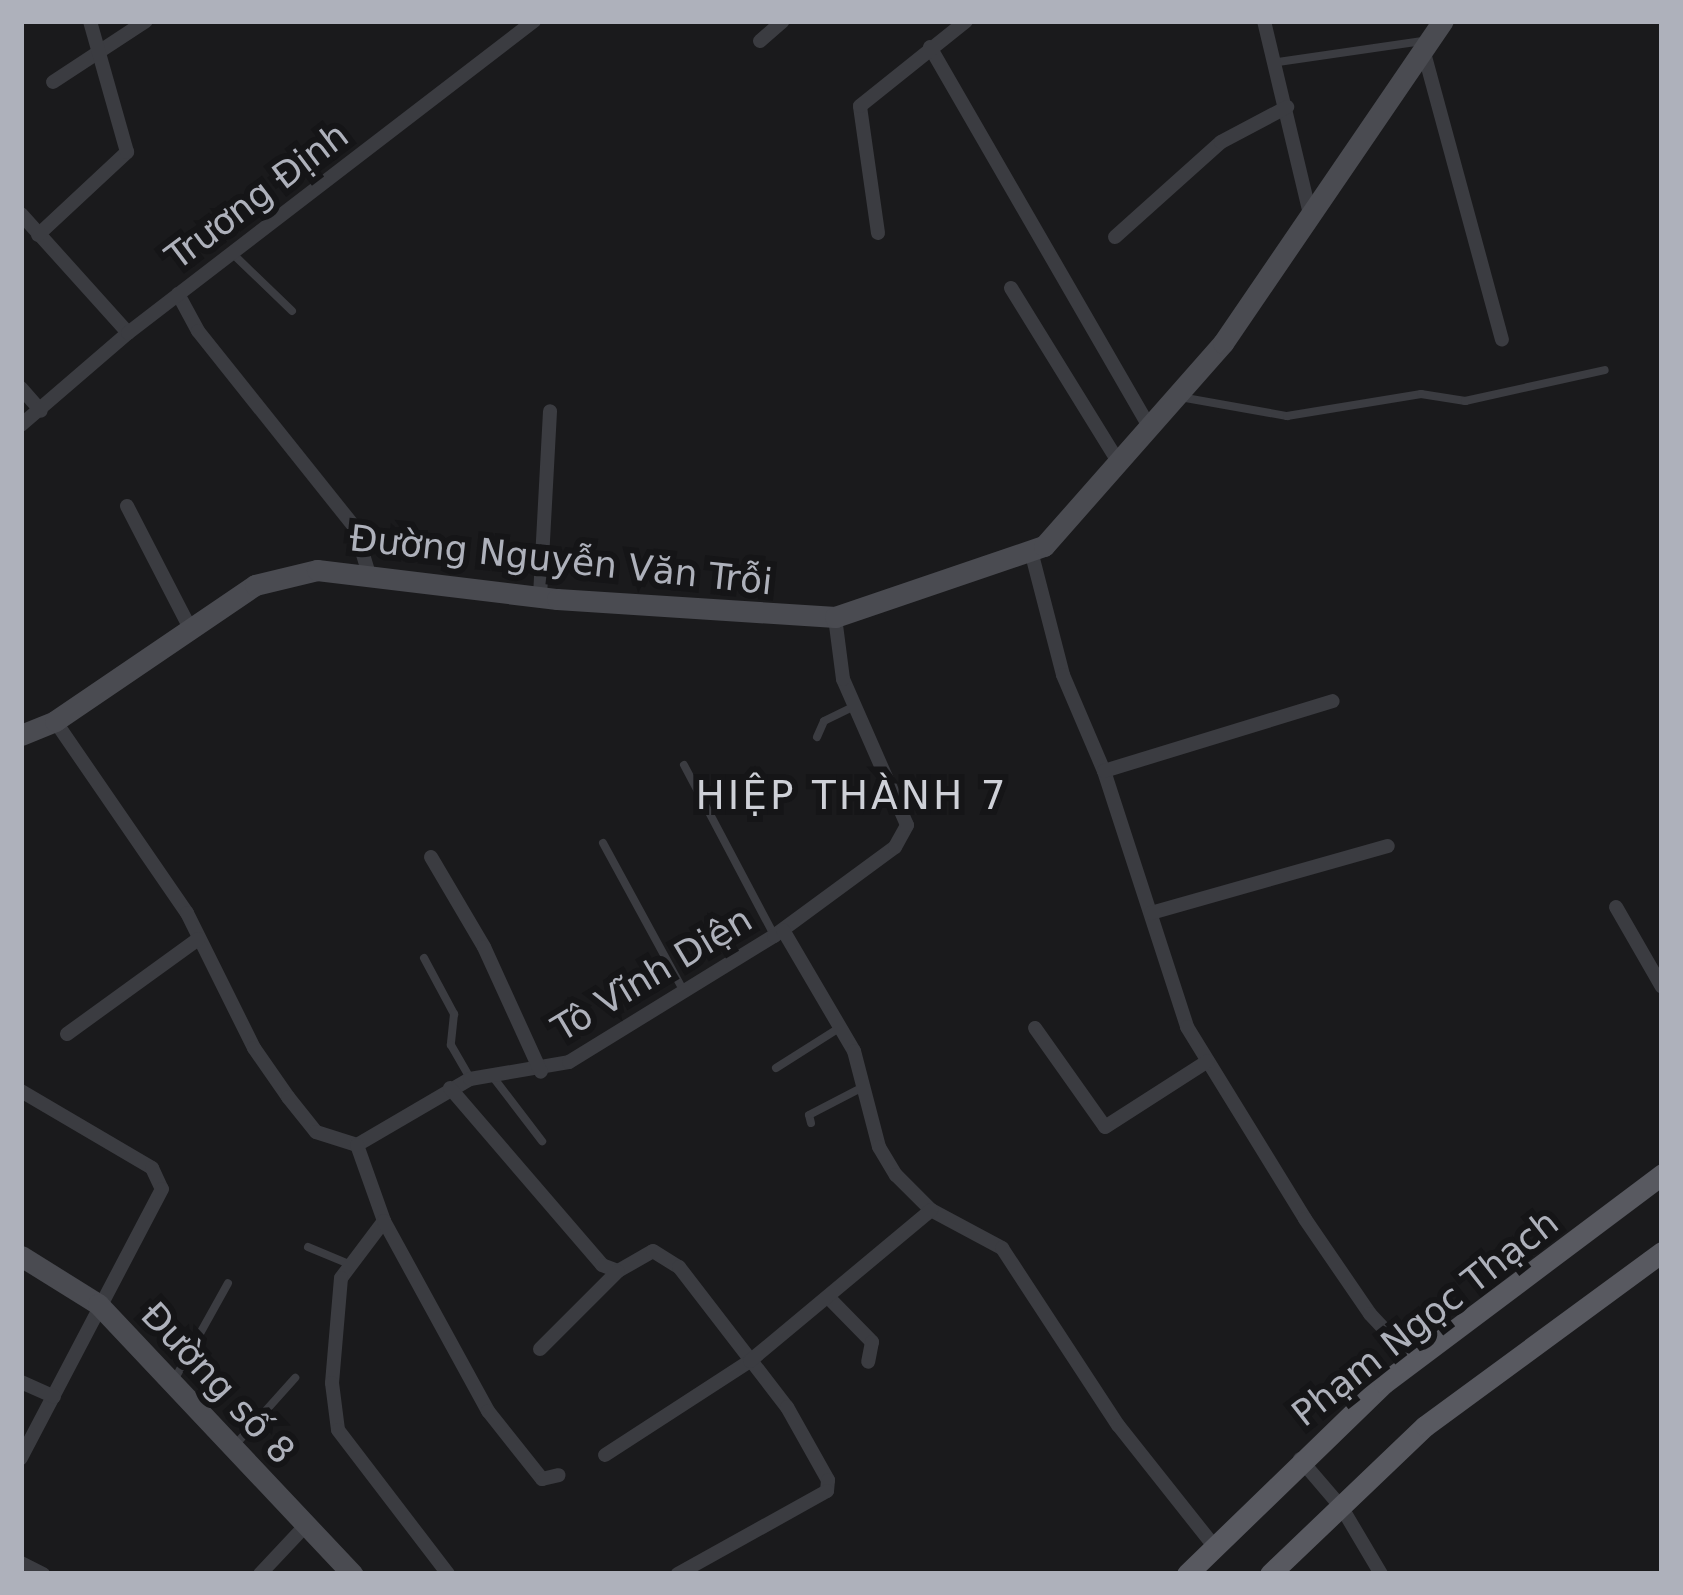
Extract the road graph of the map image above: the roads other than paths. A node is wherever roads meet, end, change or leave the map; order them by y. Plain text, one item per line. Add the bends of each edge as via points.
1 (90, 21) edge
2 (146, 21) edge
3 (534, 21) edge
4 (783, 21) edge
5 (966, 21) edge
6 (1264, 21) edge
7 (1443, 21) edge
8 (760, 41) dead end
9 (1426, 45) junction
10 (930, 47) junction
11 (99, 53) junction
12 (1278, 62) junction
13 (53, 82) dead end
14 (1287, 107) junction
15 (1309, 210) junction
16 (21, 214) edge
17 (878, 233) dead end
18 (38, 235) junction
19 (1115, 237) dead end
20 (232, 253) junction
21 (1011, 288) dead end
22 (178, 294) junction
23 (292, 311) dead end
24 (128, 333) junction
25 (1502, 339) dead end
26 (1605, 370) dead end
27 (21, 388) edge
28 (1179, 396) junction
29 (40, 411) junction
30 (550, 411) dead end
31 (21, 425) edge
32 (1151, 430) junction
33 (1118, 461) junction
34 (127, 506) dead end
35 (1031, 551) junction
36 (368, 571) junction
37 (540, 596) junction
38 (835, 617) junction
39 (188, 624) junction
40 (1333, 701) dead end
41 (855, 707) junction
42 (55, 721) junction
43 (21, 735) edge
44 (817, 737) dead end
45 (684, 765) dead end
46 (1104, 771) junction
47 (603, 843) dead end
48 (1388, 846) dead end
49 (430, 856) dead end
50 (1616, 907) dead end
51 (1150, 913) junction
52 (778, 933) junction
53 (199, 939) junction
54 (424, 958) dead end
55 (1662, 986) edge
56 (683, 990) junction
57 (840, 1027) junction
58 (1035, 1028) dead end
59 (67, 1034) dead end
60 (1208, 1061) junction
61 (776, 1068) dead end
62 (541, 1072) junction
63 (492, 1076) junction
64 (470, 1079) junction
65 (866, 1085) junction
66 (450, 1088) junction
67 (21, 1091) edge
68 (811, 1123) dead end
69 (542, 1141) dead end
70 (357, 1145) junction
71 (1662, 1174) edge
72 (931, 1210) junction
73 (384, 1221) junction
74 (308, 1247) dead end
75 (1662, 1252) edge
76 (21, 1256) edge
77 (350, 1264) junction
78 (618, 1271) junction
79 (228, 1283) dead end
80 (828, 1297) junction
81 (98, 1304) junction
82 (540, 1349) dead end
83 (749, 1360) junction
84 (1414, 1361) junction
85 (868, 1362) dead end
86 (295, 1378) dead end
87 (21, 1382) edge
88 (173, 1383) junction
89 (54, 1397) junction
90 (233, 1448) junction
91 (604, 1455) dead end
92 (21, 1458) edge
93 (1300, 1459) junction
94 (559, 1475) dead end
95 (1342, 1508) junction
96 (306, 1525) junction
97 (1213, 1544) junction
98 (21, 1563) edge
99 (43, 1574) edge
100 (260, 1574) edge
101 (352, 1574) edge
102 (448, 1574) edge
103 (678, 1574) edge
104 (1186, 1574) edge
105 (1270, 1574) edge
106 (1381, 1574) edge

1 - 11 street
2 - 11 street
3 - 20 street, Trương Định
4 - 8 street
5 - 10 street
6 - 12 street
7 - 9 street, Đường Nguyễn Văn Trỗi
9 - 12 lane
9 - 15 street, Đường Nguyễn Văn Trỗi
9 - 25 street
10 - 17 street via 860,106
10 - 32 street
11 - 13 street
11 - 18 street via 127,152
12 - 14 street
14 - 15 street
14 - 19 street via 1202,157
15 - 28 street, Đường Nguyễn Văn Trỗi
16 - 18 street
18 - 24 street
20 - 22 street, Trương Định
20 - 23 lane
21 - 33 street
22 - 24 street, Trương Định
22 - 36 street via 198,331 356,528
24 - 29 street, Trương Định
26 - 28 lane via 1465,401 1421,394 1287,416
27 - 29 street
28 - 32 street, Đường Nguyễn Văn Trỗi
29 - 31 street, Trương Định
30 - 37 street
32 - 33 street, Đường Nguyễn Văn Trỗi
33 - 35 street, Đường Nguyễn Văn Trỗi via 1073,517
34 - 39 street
35 - 38 street, Đường Nguyễn Văn Trỗi
35 - 46 street via 1063,675
36 - 37 street, Đường Nguyễn Văn Trỗi
36 - 39 street, Đường Nguyễn Văn Trỗi via 317,570 255,585
37 - 38 street, Đường Nguyễn Văn Trỗi
38 - 41 street, Tô Vĩnh Diện
39 - 42 street, Đường Nguyễn Văn Trỗi
40 - 46 street
41 - 44 lane via 824,721
41 - 52 street, Tô Vĩnh Diện via 907,825 896,848
42 - 43 street, Đường Nguyễn Văn Trỗi
42 - 53 street
45 - 52 lane
46 - 51 street
47 - 56 lane
48 - 51 street
49 - 62 street via 484,947
50 - 55 street
51 - 60 street via 1187,1028
52 - 56 street, Tô Vĩnh Diện
52 - 57 street
53 - 59 street
53 - 70 street via 288,1097 316,1132
54 - 64 lane via 454,1014 451,1045
56 - 62 street, Tô Vĩnh Diện
57 - 61 lane
57 - 65 street
58 - 60 street via 1107,1128
60 - 84 street via 1370,1315
62 - 63 street, Tô Vĩnh Diện
63 - 64 street, Tô Vĩnh Diện
63 - 69 lane
64 - 66 street, Tô Vĩnh Diện
65 - 68 lane via 809,1115
65 - 72 street via 880,1147
66 - 70 street, Tô Vĩnh Diện
66 - 78 street via 560,1223
67 - 81 street via 160,1176 154,1209
70 - 73 street
71 - 84 main road, Phạm Ngọc Thạch
72 - 80 street
72 - 97 street via 1001,1248 1118,1425
73 - 77 street
73 - 94 street via 488,1411 542,1480
74 - 77 lane
75 - 95 main road via 1425,1426
76 - 81 street, Đường số 8
77 - 102 street via 334,1308 338,1430
78 - 82 street
78 - 83 street via 652,1251 679,1267
79 - 88 lane
80 - 83 street
80 - 85 street via 872,1342
81 - 88 street, Đường số 8
81 - 89 street
83 - 91 street
83 - 103 street via 787,1407 830,1489
84 - 93 main road, Phạm Ngọc Thạch
86 - 90 lane
87 - 89 street
88 - 90 street, Đường số 8
89 - 92 street
90 - 96 street, Đường số 8
93 - 95 street
93 - 97 main road, Phạm Ngọc Thạch
95 - 105 main road
95 - 106 street
96 - 100 street
96 - 101 street, Đường số 8
97 - 104 main road, Phạm Ngọc Thạch
98 - 99 street

